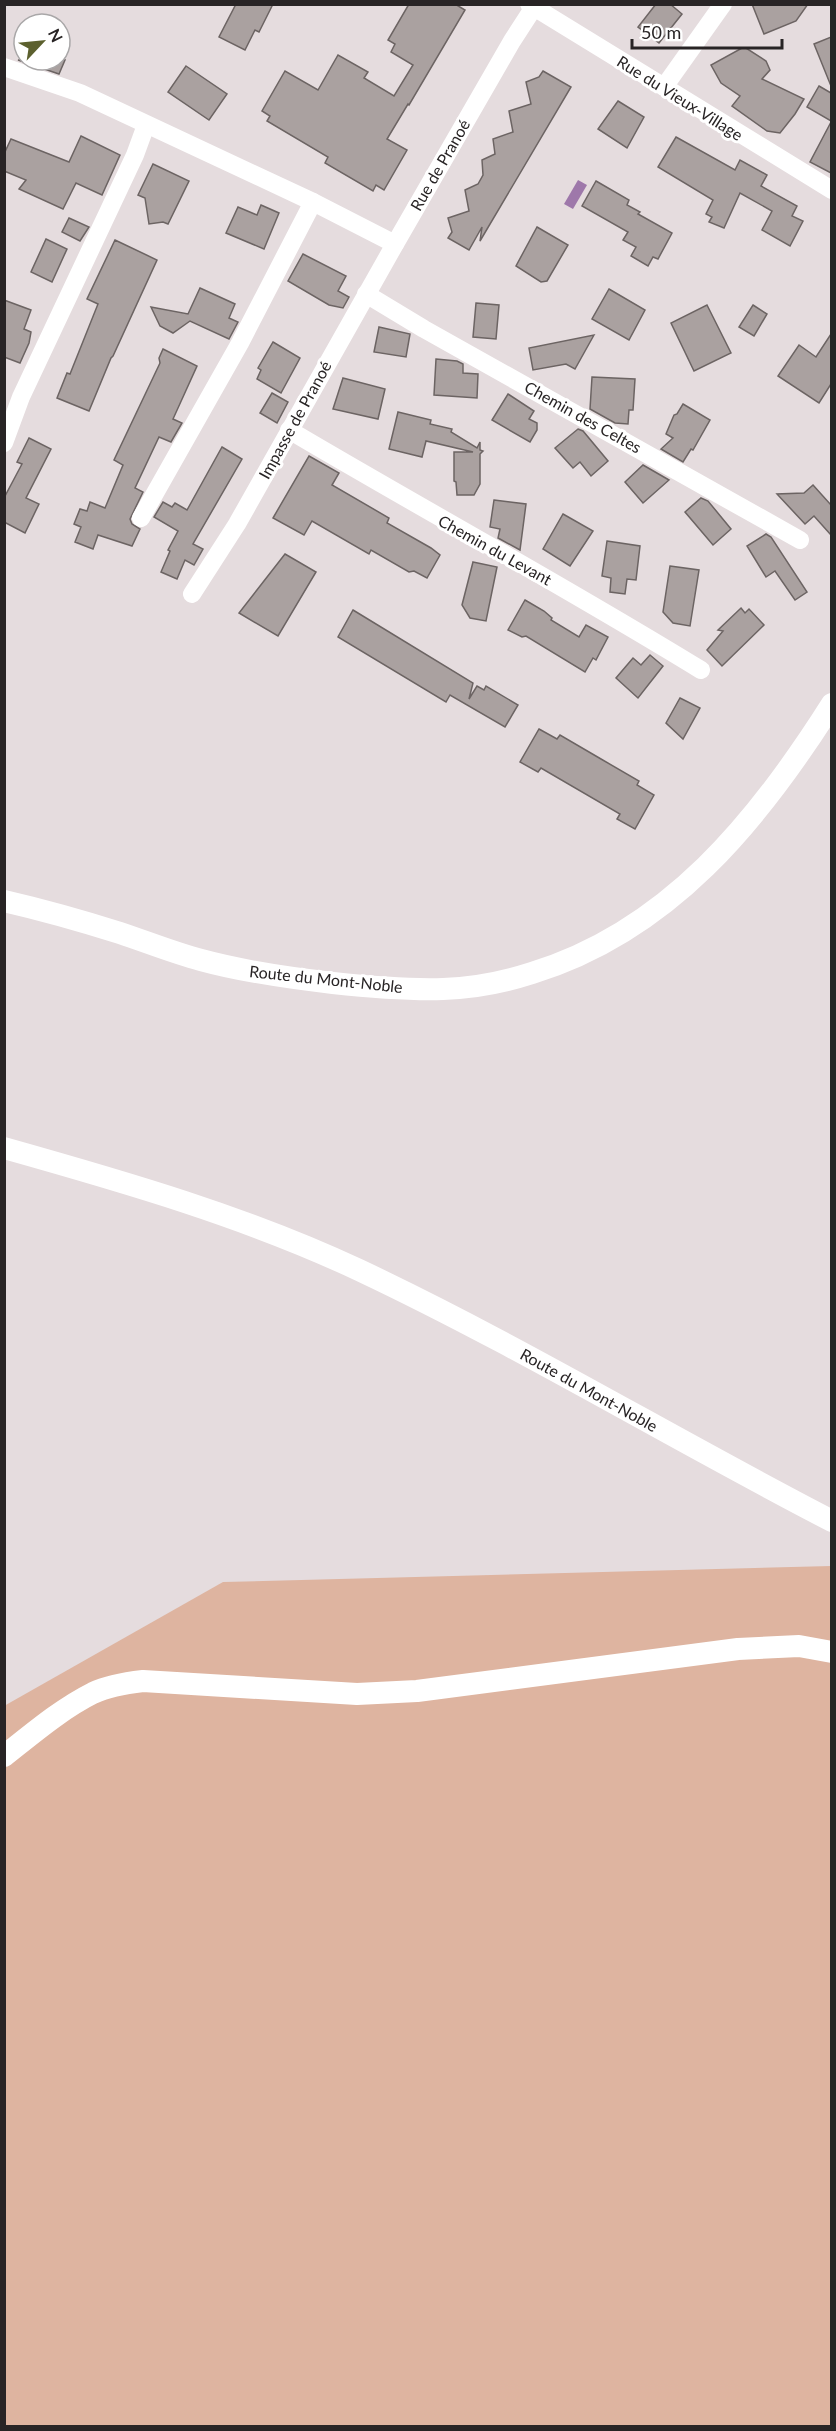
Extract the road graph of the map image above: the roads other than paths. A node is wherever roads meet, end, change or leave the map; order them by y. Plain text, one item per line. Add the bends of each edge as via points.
1 (723, 4) edge
2 (531, 6) edge
3 (4, 67) edge
4 (664, 87) junction
5 (146, 125) junction
6 (831, 190) edge
7 (313, 202) junction
8 (395, 244) junction
9 (366, 294) junction
10 (289, 430) junction
11 (4, 443) edge
12 (141, 518) dead end
13 (800, 540) dead end
14 (192, 594) dead end
15 (701, 670) dead end
16 (831, 704) edge
17 (4, 901) edge
18 (4, 1148) edge
19 (831, 1521) edge
20 (831, 1652) edge
21 (4, 1756) edge

1 - 4 street
2 - 4 street, Rue du Vieux-Village
2 - 8 street, Rue de Pranoé
3 - 5 street via 80,93
4 - 6 street, Rue du Vieux-Village
5 - 7 street
5 - 11 street via 21,397
7 - 8 street
7 - 12 street via 240,343
8 - 9 street, Impasse de Pranoé
9 - 10 street, Impasse de Pranoé
9 - 13 street, Chemin des Celtes
10 - 14 street, Impasse de Pranoé via 237,524
10 - 15 street, Chemin du Levant
16 - 17 street, Route du Mont-Noble via 750,820 674,897 600,946 552,967 506,980 444,989 362,987 265,975 199,960
18 - 19 street, Route du Mont-Noble via 190,1204 358,1270 472,1327
20 - 21 street via 800,1646 738,1649 417,1691 357,1694 143,1681 93,1693

